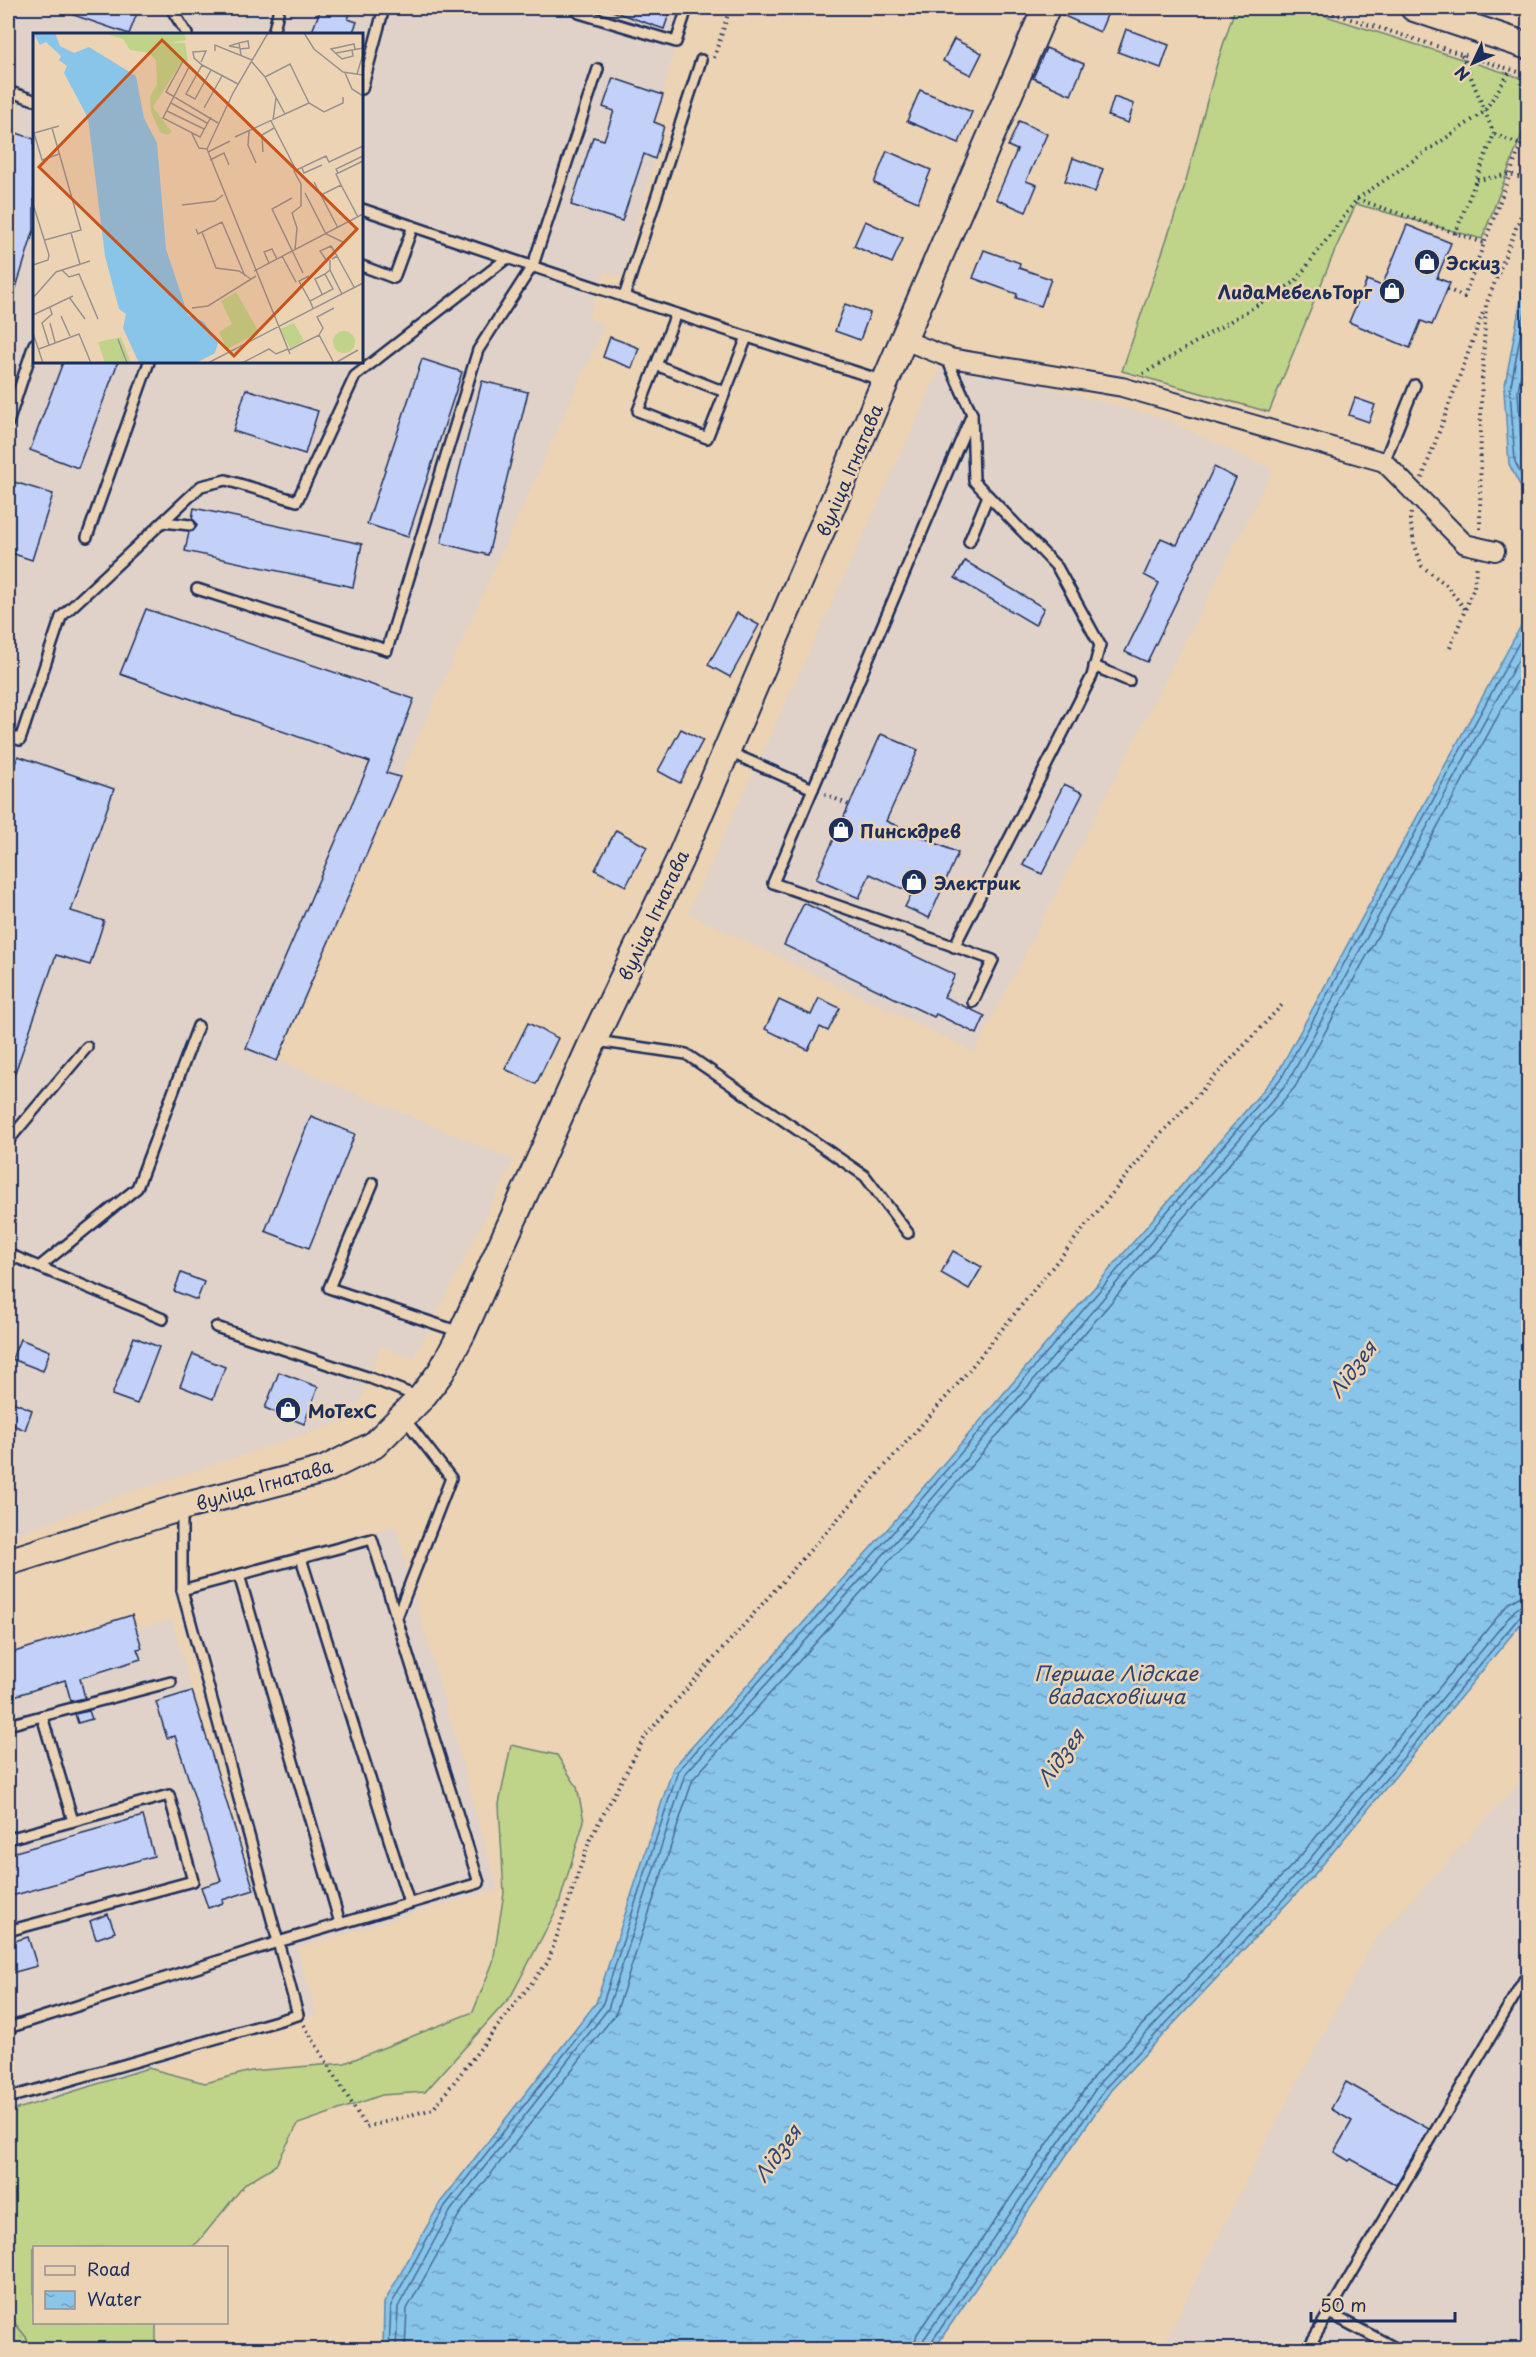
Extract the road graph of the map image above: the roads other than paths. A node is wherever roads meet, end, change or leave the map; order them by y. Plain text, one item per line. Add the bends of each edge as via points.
1 (171, 8) edge
2 (279, 8) edge
3 (384, 8) edge
4 (687, 8) edge
5 (1046, 8) edge
6 (1414, 8) edge
7 (579, 13) dead end
8 (186, 33) edge
9 (273, 33) edge
10 (1528, 46) edge
11 (701, 60) dead end
12 (598, 69) dead end
13 (363, 85) edge
14 (8, 91) edge
15 (33, 100) edge
16 (363, 209) edge
17 (413, 226) junction
18 (506, 259) junction
19 (533, 265) junction
20 (363, 266) edge
21 (624, 297) junction
22 (676, 314) junction
23 (747, 337) junction
24 (904, 340) junction
25 (33, 347) edge
26 (950, 358) junction
27 (149, 363) edge
28 (656, 364) junction
29 (887, 381) junction
30 (1415, 385) dead end
31 (725, 392) junction
32 (972, 414) junction
33 (8, 423) edge
34 (1384, 462) junction
35 (988, 496) junction
36 (163, 522) junction
37 (190, 525) dead end
38 (87, 537) dead end
39 (969, 542) dead end
40 (1487, 549) road end
41 (198, 589) dead end
42 (1094, 666) junction
43 (1129, 681) dead end
44 (8, 735) edge
45 (727, 752) junction
46 (813, 789) junction
47 (954, 947) junction
48 (973, 1002) dead end
49 (198, 1026) dead end
50 (593, 1041) junction
51 (87, 1047) dead end
52 (8, 1141) edge
53 (373, 1183) dead end
54 (908, 1233) dead end
55 (8, 1254) edge
56 (39, 1268) junction
57 (163, 1319) dead end
58 (216, 1327) dead end
59 (462, 1333) junction
60 (421, 1398) junction
61 (404, 1418) junction
62 (182, 1507) junction
63 (301, 1558) junction
64 (8, 1562) edge
65 (239, 1575) junction
66 (182, 1590) junction
67 (397, 1617) junction
68 (171, 1682) dead end
69 (42, 1716) junction
70 (8, 1725) edge
71 (73, 1821) junction
72 (8, 1839) edge
73 (410, 1903) junction
74 (340, 1923) junction
75 (8, 1931) edge
76 (278, 1942) junction
77 (1528, 1973) edge
78 (8, 2028) edge
79 (8, 2098) edge
80 (1329, 2313) junction
81 (1307, 2349) edge
82 (1399, 2349) edge

1 - 8 lane
2 - 9 lane
3 - 13 lane
4 - 7 lane via 676,42
5 - 24 street, вуліца Ігнатава
6 - 10 street
11 - 21 lane
12 - 19 lane
14 - 15 lane
16 - 17 lane
17 - 18 lane
17 - 20 lane via 394,278
18 - 19 lane
18 - 36 lane via 355,376 297,501 226,480 201,486
19 - 21 lane
19 - 41 lane via 478,350 387,650
21 - 22 lane
22 - 23 lane
22 - 28 lane
23 - 29 lane
23 - 31 lane
24 - 26 street
24 - 29 street, вуліца Ігнатава
25 - 33 lane
26 - 32 lane
26 - 34 street via 1122,387
27 - 38 lane
28 - 31 lane
28 - 31 lane via 638,411 706,438
29 - 45 street, вуліца Ігнатава
30 - 34 lane
32 - 35 lane via 974,481
32 - 46 lane
34 - 40 street via 1465,544
35 - 39 lane
35 - 42 lane via 1057,567 1100,645
36 - 37 lane
36 - 44 lane via 61,617 20,740
42 - 43 lane
42 - 47 lane
45 - 46 lane
45 - 50 street, вуліца Ігнатава
46 - 47 lane via 773,883
47 - 48 lane via 993,960
49 - 56 lane via 136,1188
50 - 54 lane via 686,1054 865,1176
50 - 59 street, вуліца Ігнатава
51 - 52 lane
53 - 59 lane via 329,1288
55 - 56 lane
56 - 57 lane
58 - 60 lane
59 - 60 street, вуліца Ігнатава
60 - 61 street, вуліца Ігнатава
61 - 62 street, вуліца Ігнатава via 374,1445 324,1470
61 - 67 lane via 451,1478
62 - 64 street, вуліца Ігнатава
62 - 66 lane
63 - 65 lane
63 - 67 lane via 372,1539
63 - 73 lane
65 - 66 lane
65 - 74 lane
66 - 76 lane
67 - 73 lane via 479,1882
68 - 69 lane
69 - 70 lane
69 - 71 lane
71 - 72 lane
71 - 75 lane via 170,1795 193,1881
73 - 74 lane
74 - 76 lane
76 - 78 lane
76 - 79 lane via 298,2015
77 - 80 lane
80 - 81 lane
80 - 82 lane

